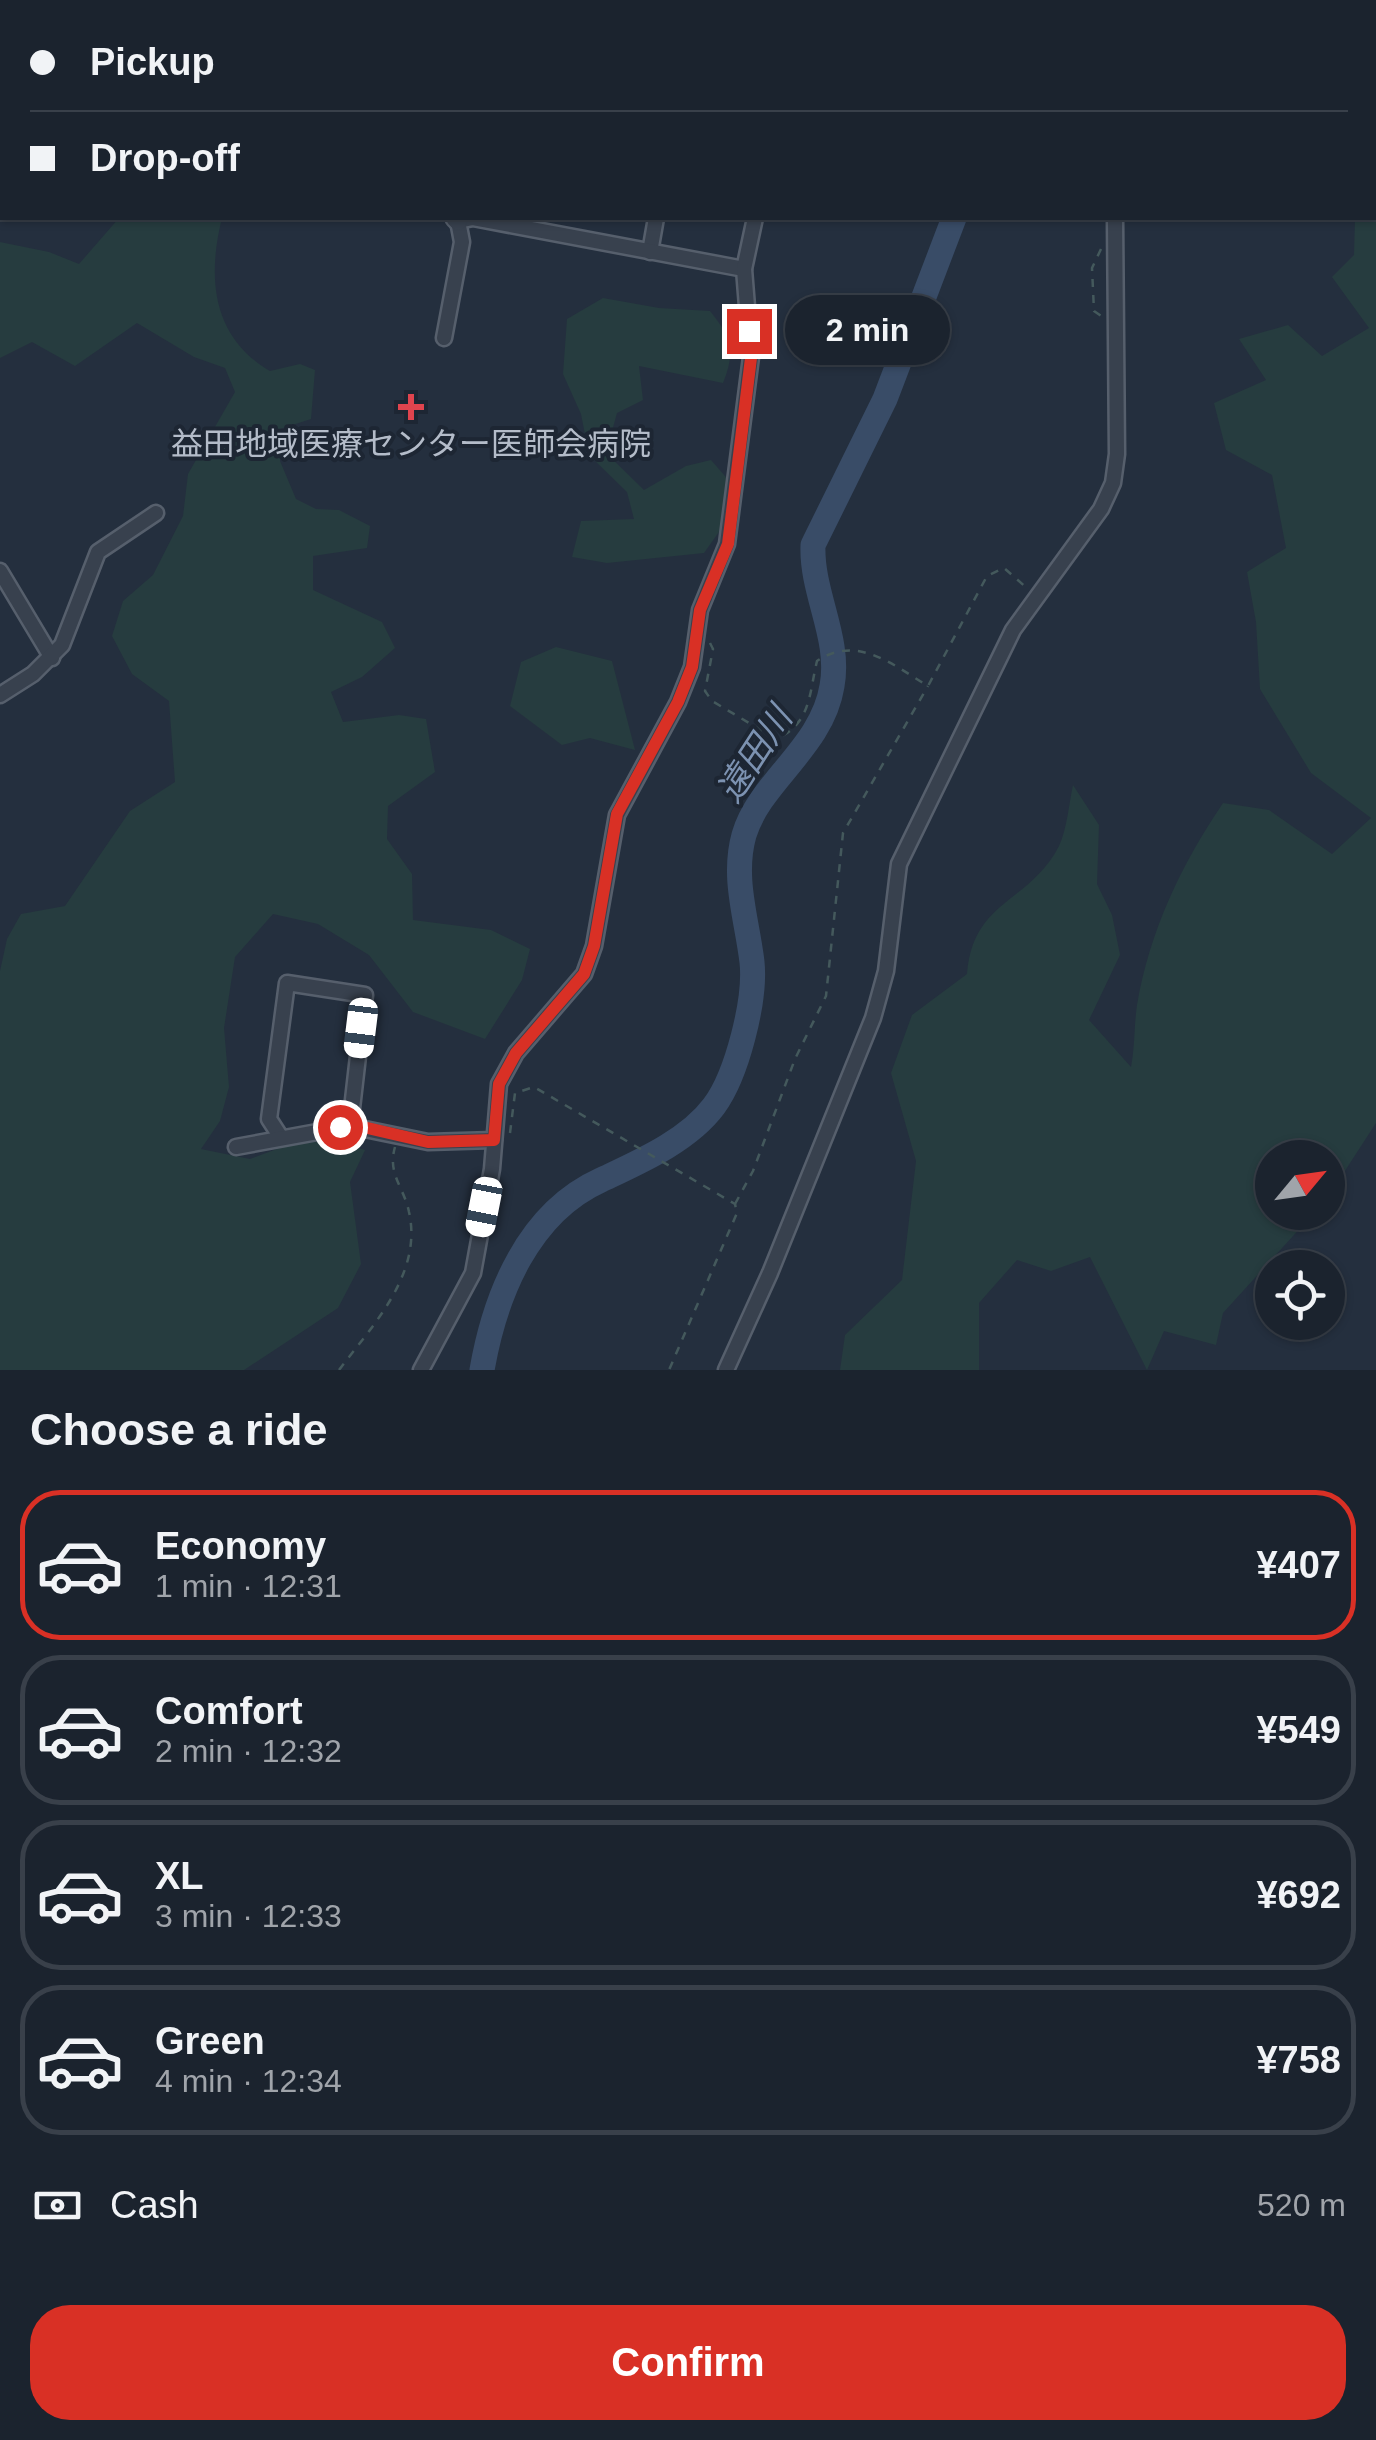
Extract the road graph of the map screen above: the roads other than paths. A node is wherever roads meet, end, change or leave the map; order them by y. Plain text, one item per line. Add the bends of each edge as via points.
1 (456, 220) edge
2 (483, 220) edge
3 (656, 220) edge
4 (755, 220) edge
5 (1115, 220) edge
6 (650, 252) junction
7 (744, 270) junction
8 (444, 338) dead end
9 (156, 513) dead end
10 (0, 571) edge
11 (52, 658) junction
12 (0, 695) edge
13 (350, 1126) junction
14 (280, 1136) junction
15 (494, 1140) junction
16 (236, 1146) dead end
17 (421, 1370) edge
18 (726, 1370) edge

1 - 8 street via 462,242
2 - 6 street
3 - 6 street
4 - 7 street
5 - 18 street via 1113,483 1014,630 899,864 873,1018
6 - 7 street
7 - 15 street via 751,358 728,544 700,610 692,667 678,702 617,814 584,974 516,1053 499,1084
9 - 11 street via 98,552
10 - 11 street
11 - 12 street
13 - 14 street
13 - 14 street via 365,995 288,982 269,1119
13 - 15 street via 448,1142
14 - 16 street
15 - 17 street via 473,1273

